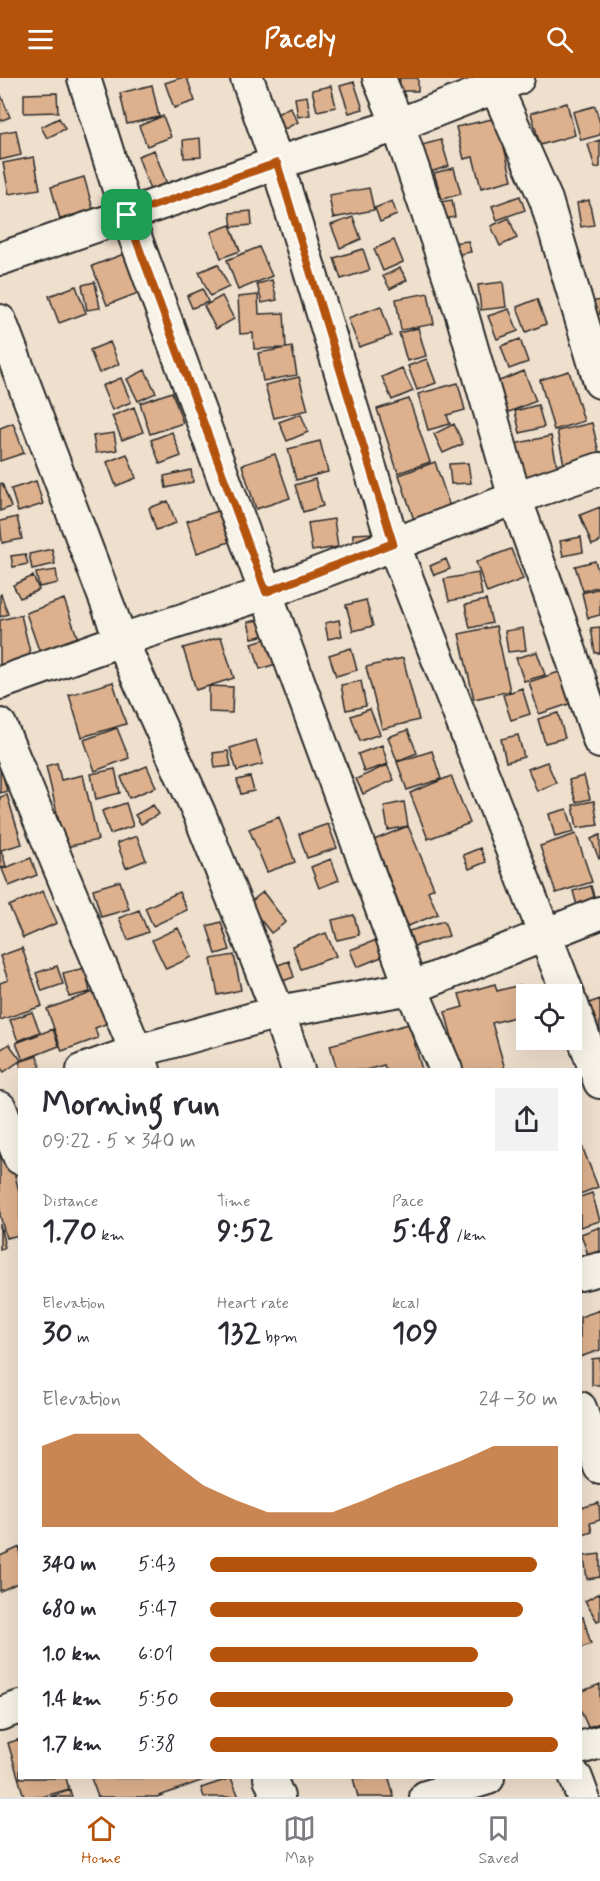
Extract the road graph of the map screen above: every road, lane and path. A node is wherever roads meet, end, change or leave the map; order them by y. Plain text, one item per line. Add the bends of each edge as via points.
1 (84, 78) edge
2 (247, 78) edge
3 (379, 78) edge
4 (501, 81) edge
5 (398, 124) junction
6 (277, 163) junction
7 (127, 215) junction
8 (0, 259) edge
9 (0, 321) edge
10 (600, 382) edge
11 (600, 469) edge
12 (515, 498) junction
13 (393, 543) junction
14 (266, 592) junction
15 (121, 640) junction
16 (0, 683) edge
17 (0, 725) edge
18 (600, 742) edge
19 (600, 913) edge
20 (546, 936) junction
21 (564, 984) edge
22 (411, 988) junction
23 (278, 1012) junction
24 (582, 1032) edge
25 (141, 1060) edge
26 (95, 1068) edge
27 (297, 1068) edge
28 (445, 1068) edge
29 (600, 1082) edge
30 (18, 1091) edge
31 (0, 1097) edge
32 (0, 1108) edge
33 (18, 1153) edge
34 (600, 1269) edge
35 (582, 1274) edge
36 (582, 1414) edge
37 (600, 1467) edge
38 (18, 1708) edge
39 (0, 1714) edge
40 (600, 1742) edge
41 (582, 1747) edge
42 (270, 1779) edge
43 (415, 1779) edge
44 (485, 1779) edge
45 (576, 1779) edge
46 (278, 1797) edge
47 (424, 1797) edge
48 (583, 1797) edge

1 - 7 street
2 - 6 street
3 - 5 street
4 - 5 street
4 - 10 street via 546,200
5 - 6 street
5 - 12 street via 461,311
6 - 7 street
6 - 13 street
7 - 8 street
7 - 14 street
9 - 15 street
11 - 12 street
12 - 13 street
12 - 18 street
13 - 14 street
13 - 20 street
14 - 15 street
14 - 22 street
15 - 16 street
15 - 23 street via 199,813
17 - 25 street
19 - 20 street
20 - 21 street
20 - 22 street
22 - 23 street
22 - 28 street
23 - 25 street
23 - 27 street
24 - 29 street
25 - 26 street
30 - 31 street
32 - 33 street
34 - 35 street
36 - 37 street
38 - 39 street
40 - 41 street
42 - 46 street
43 - 47 street
44 - 47 street
45 - 48 street

